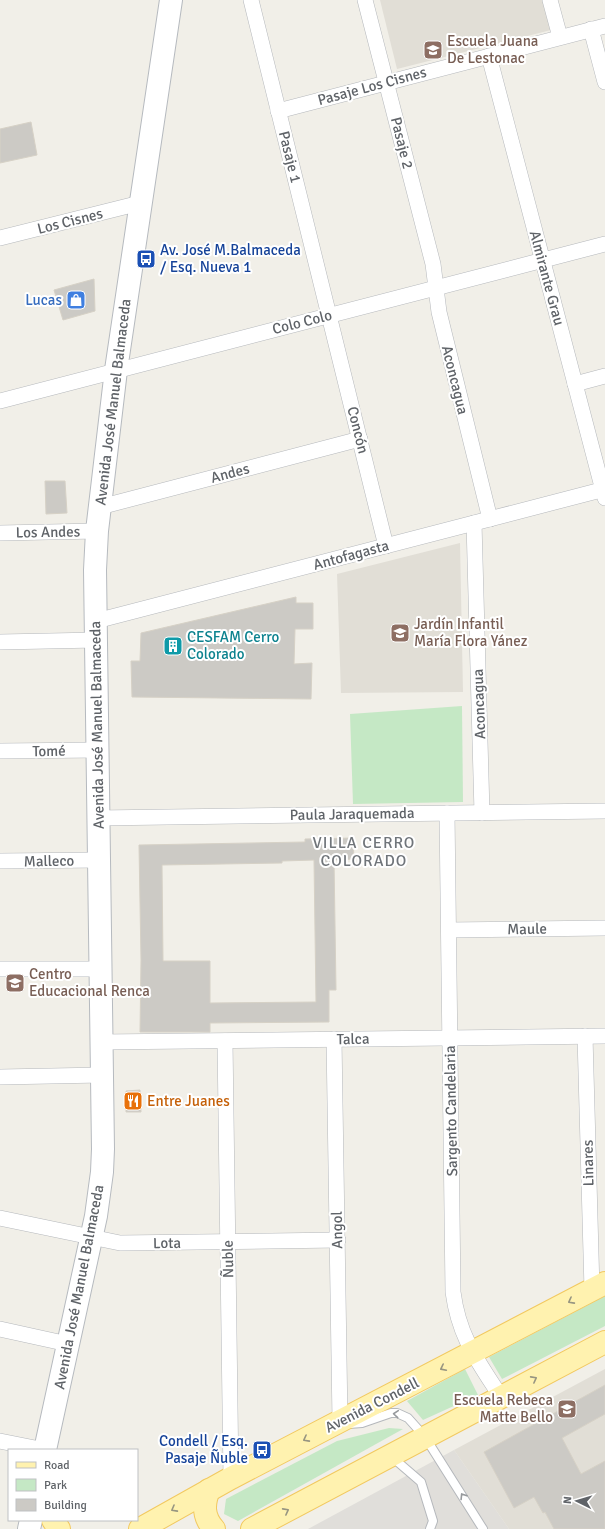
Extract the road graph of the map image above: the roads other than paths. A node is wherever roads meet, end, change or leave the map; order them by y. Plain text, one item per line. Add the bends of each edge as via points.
1 (171, 0) edge
2 (251, 0) edge
3 (365, 0) edge
4 (550, 0) edge
5 (598, 27) edge
6 (560, 37) junction
7 (489, 56) junction
8 (605, 82) edge
9 (387, 83) junction
10 (278, 111) junction
11 (140, 204) junction
12 (0, 238) edge
13 (605, 244) edge
14 (542, 260) junction
15 (436, 287) junction
16 (329, 315) junction
17 (116, 370) junction
18 (605, 376) edge
19 (575, 384) junction
20 (0, 400) edge
21 (360, 439) junction
22 (604, 492) edge
23 (100, 507) junction
24 (490, 519) junction
25 (474, 523) junction
26 (96, 531) junction
27 (0, 533) edge
28 (386, 546) junction
29 (96, 631) junction
30 (0, 642) edge
31 (98, 750) junction
32 (0, 751) edge
33 (605, 811) edge
34 (447, 813) junction
35 (482, 813) junction
36 (98, 818) junction
37 (99, 860) junction
38 (0, 861) edge
39 (605, 928) edge
40 (449, 930) junction
41 (100, 968) junction
42 (0, 969) edge
43 (585, 1036) junction
44 (605, 1036) edge
45 (450, 1038) junction
46 (334, 1040) junction
47 (225, 1041) junction
48 (102, 1042) junction
49 (102, 1076) junction
50 (0, 1077) edge
51 (0, 1218) edge
52 (92, 1237) junction
53 (338, 1240) junction
54 (228, 1242) junction
55 (598, 1287) edge
56 (0, 1329) edge
57 (605, 1342) edge
58 (68, 1344) junction
59 (472, 1353) junction
60 (501, 1397) junction
61 (340, 1421) junction
62 (425, 1437) junction
63 (0, 1441) edge
64 (40, 1449) edge
65 (45, 1449) edge
66 (390, 1456) junction
67 (231, 1478) junction
68 (209, 1490) junction
69 (140, 1529) edge
70 (214, 1529) edge
71 (252, 1529) edge
72 (430, 1529) edge
73 (484, 1529) edge

1 - 11 main road, Avenida José Manuel Balmaceda
2 - 10 street, Pasaje 1
3 - 9 street, Pasaje 2
4 - 6 street
5 - 6 street, Pasaje Los Cisnes
5 - 8 street
6 - 7 street, Pasaje Los Cisnes
7 - 9 street, Pasaje Los Cisnes
7 - 14 street, Almirante Grau
9 - 10 street, Pasaje Los Cisnes
9 - 15 street, Pasaje 2 via 433,264
10 - 16 street, Pasaje 1
11 - 12 street, Los Cisnes
11 - 17 main road, Avenida José Manuel Balmaceda
13 - 14 street, Colo Colo
14 - 15 street, Colo Colo
14 - 19 street, Almirante Grau
15 - 16 street, Colo Colo
15 - 24 street, Aconcagua via 438,312
16 - 17 street, Colo Colo
16 - 21 street, Concón
17 - 20 street, Colo Colo
17 - 23 main road, Avenida José Manuel Balmaceda
18 - 19 street
19 - 22 street, Almirante Grau
21 - 23 street, Andes
21 - 28 street, Concón
22 - 24 street, Antofagasta
23 - 26 main road, Avenida José Manuel Balmaceda
24 - 25 street, Antofagasta
25 - 28 street, Antofagasta
25 - 35 street, Aconcagua
26 - 27 street, Los Andes
26 - 29 main road, Avenida José Manuel Balmaceda
28 - 29 street, Antofagasta
29 - 30 street, Antofagasta
29 - 31 main road, Avenida José Manuel Balmaceda
31 - 32 street, Tomé
31 - 36 main road, Avenida José Manuel Balmaceda
33 - 35 street, Paula Jaraquemada
34 - 35 street, Paula Jaraquemada
34 - 36 street, Paula Jaraquemada
34 - 40 street, Sargento Candelaria
36 - 37 main road, Avenida José Manuel Balmaceda
37 - 38 street, Malleco
37 - 41 main road, Avenida José Manuel Balmaceda
39 - 40 street, Maule
40 - 45 street, Sargento Candelaria
41 - 42 street
41 - 48 main road, Avenida José Manuel Balmaceda
43 - 44 street, Talca
43 - 45 street, Talca
43 - 55 street, Linares
45 - 46 street, Talca
45 - 59 street, Sargento Candelaria via 453,1292 462,1332
46 - 47 street, Talca
46 - 53 street, Angol
47 - 48 street, Talca
47 - 54 street, Ñuble
48 - 49 main road, Avenida José Manuel Balmaceda
49 - 50 street
49 - 52 main road, Avenida José Manuel Balmaceda via 102,1172
51 - 52 street, Lota
52 - 54 street, Lota via 110,1242 130,1243
52 - 58 main road, Avenida José Manuel Balmaceda
53 - 54 street, Lota
53 - 61 street, Angol
54 - 67 street, Ñuble
55 -> 59 main road, Avenida Condell
56 - 58 street
60 -> 57 main road
58 - 65 main road, Avenida José Manuel Balmaceda
59 - 60 street, Sargento Candelaria
59 -> 61 main road, Avenida Condell
60 - 62 main road
62 -> 61 lane via 408,1418 397,1414 386,1414 362,1423 348,1424
61 -> 67 main road, Avenida Condell
62 - 66 main road
73 -> 62 lane
63 - 64 street
71 -> 66 main road
66 - 72 lane via 421,1482 433,1521
67 - 68 main road, Avenida Condell
68 -> 69 main road, Avenida Condell
68 - 70 main road via 204,1505 205,1513

